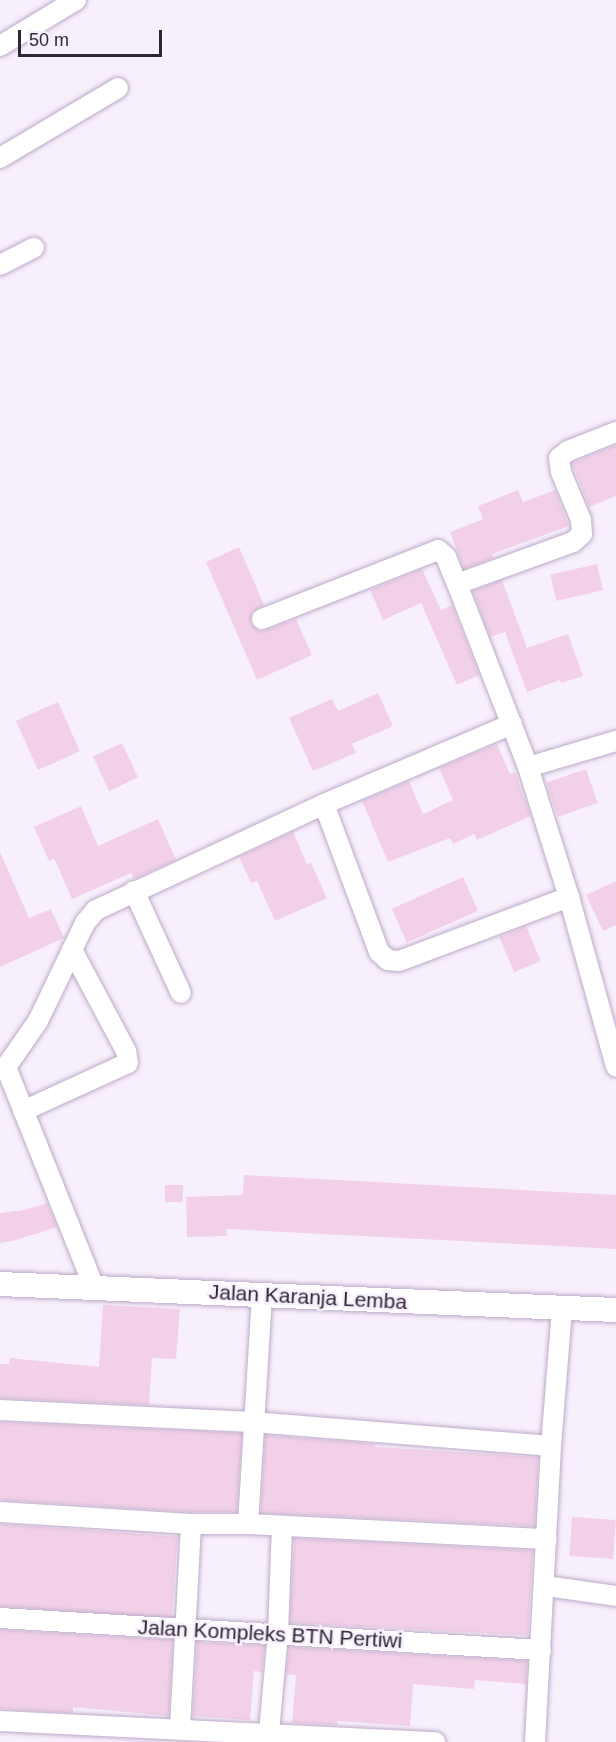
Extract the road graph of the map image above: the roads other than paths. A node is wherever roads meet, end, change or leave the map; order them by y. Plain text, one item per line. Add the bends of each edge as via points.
1 (76, 0) edge
2 (0, 46) edge
3 (118, 88) dead end
4 (0, 158) edge
5 (34, 248) dead end
6 (0, 265) edge
7 (616, 432) edge
8 (457, 584) junction
9 (262, 619) dead end
10 (512, 724) junction
11 (616, 741) edge
12 (528, 767) junction
13 (324, 804) junction
14 (134, 891) junction
15 (569, 897) junction
16 (72, 950) junction
17 (181, 993) dead end
18 (3, 1061) edge
19 (616, 1067) edge
20 (23, 1111) junction
21 (0, 1284) edge
22 (94, 1287) junction
23 (262, 1296) junction
24 (562, 1308) junction
25 (616, 1310) edge
26 (0, 1410) edge
27 (253, 1422) junction
28 (551, 1446) junction
29 (0, 1512) edge
30 (190, 1524) junction
31 (248, 1524) junction
32 (282, 1526) junction
33 (547, 1539) junction
34 (546, 1586) junction
35 (616, 1596) edge
36 (0, 1618) edge
37 (186, 1629) junction
38 (279, 1634) junction
39 (541, 1650) junction
40 (0, 1721) edge
41 (180, 1728) junction
42 (269, 1732) junction
43 (435, 1742) edge
44 (535, 1742) edge

1 - 2 street
3 - 4 street
5 - 6 street
7 - 8 street via 568,451 559,459 582,534 573,542
8 - 9 street via 446,557 438,550
8 - 10 street
10 - 12 street
10 - 13 street
11 - 12 street
12 - 15 street
13 - 14 street
13 - 15 street via 379,952 388,960 399,961
14 - 16 street via 96,910
14 - 17 street
15 - 19 street
16 - 18 street via 38,1021
16 - 20 street via 126,1051 128,1063
18 - 20 street
20 - 22 street
21 - 22 main road, Jalan Karanja Lemba
22 - 23 main road, Jalan Karanja Lemba
23 - 24 main road, Jalan Karanja Lemba
23 - 27 street
24 - 25 main road, Jalan Karanja Lemba
24 - 28 street
26 - 27 street
27 - 28 street
27 - 31 street
28 - 33 street
29 - 30 street
30 - 31 street
30 - 37 street
31 - 32 street
32 - 33 street
32 - 38 street
33 - 34 street
34 - 35 street
34 - 39 street
36 - 37 street, Jalan Kompleks BTN Pertiwi
37 - 38 street, Jalan Kompleks BTN Pertiwi
37 - 41 street
38 - 39 street, Jalan Kompleks BTN Pertiwi
38 - 42 street
39 - 44 street
40 - 41 street
41 - 42 street
42 - 43 street

